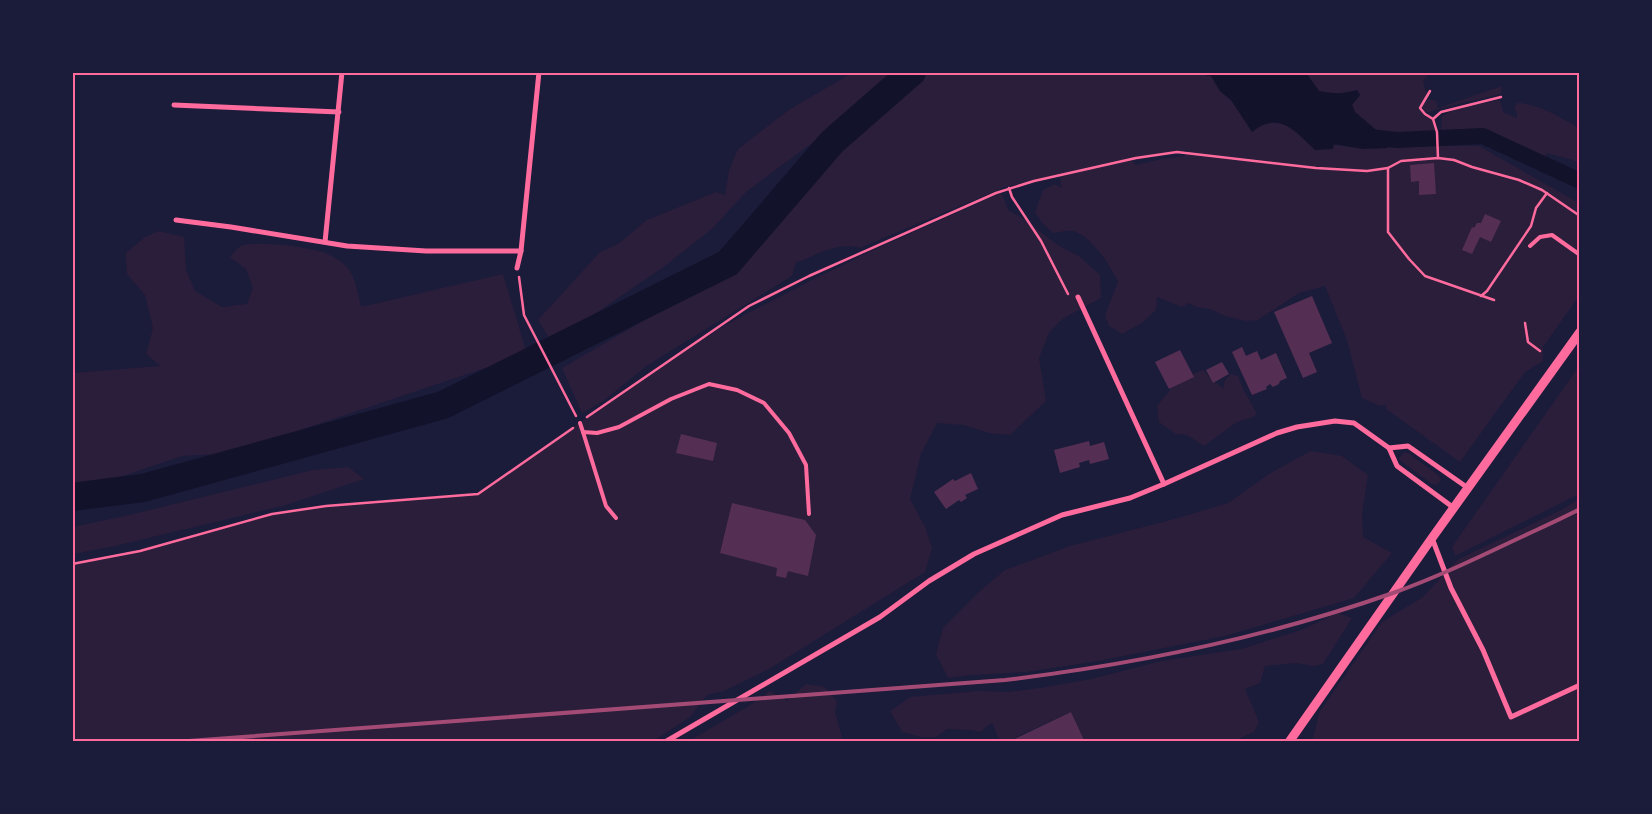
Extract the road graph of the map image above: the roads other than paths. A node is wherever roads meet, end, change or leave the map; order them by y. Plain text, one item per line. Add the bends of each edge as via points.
1 (342, 72) edge
2 (539, 72) edge
3 (174, 105) dead end
4 (338, 112) junction
5 (176, 220) dead end
6 (326, 242) junction
7 (1530, 246) dead end
8 (521, 251) junction
9 (1580, 255) edge
10 (517, 268) road end
11 (1078, 297) road end
12 (1580, 332) edge
13 (580, 423) road end
14 (583, 432) junction
15 (1389, 448) junction
16 (1164, 484) junction
17 (1468, 488) junction
18 (1454, 508) junction
19 (809, 514) dead end
20 (616, 518) dead end
21 (1432, 538) junction
22 (1580, 685) edge
23 (665, 742) edge
24 (1288, 742) edge

1 - 4 street
2 - 8 street
3 - 4 street
4 - 6 street
5 - 6 street
6 - 8 street via 426,250
7 - 9 lane via 1540,237 1552,235
8 - 10 street
11 - 16 street
12 - 17 street
13 - 14 lane
14 - 19 lane via 597,433 619,427 709,384 738,390 764,402 789,433 806,465
14 - 20 lane via 606,506
15 - 16 street via 1354,423 1318,423 1278,433
15 - 17 street via 1408,446
15 - 18 street via 1397,466
16 - 23 street via 1130,498 1062,515 974,554 929,580 880,618
17 - 18 street
18 - 21 street
21 - 22 street via 1451,588 1483,650 1511,717
21 - 24 street

